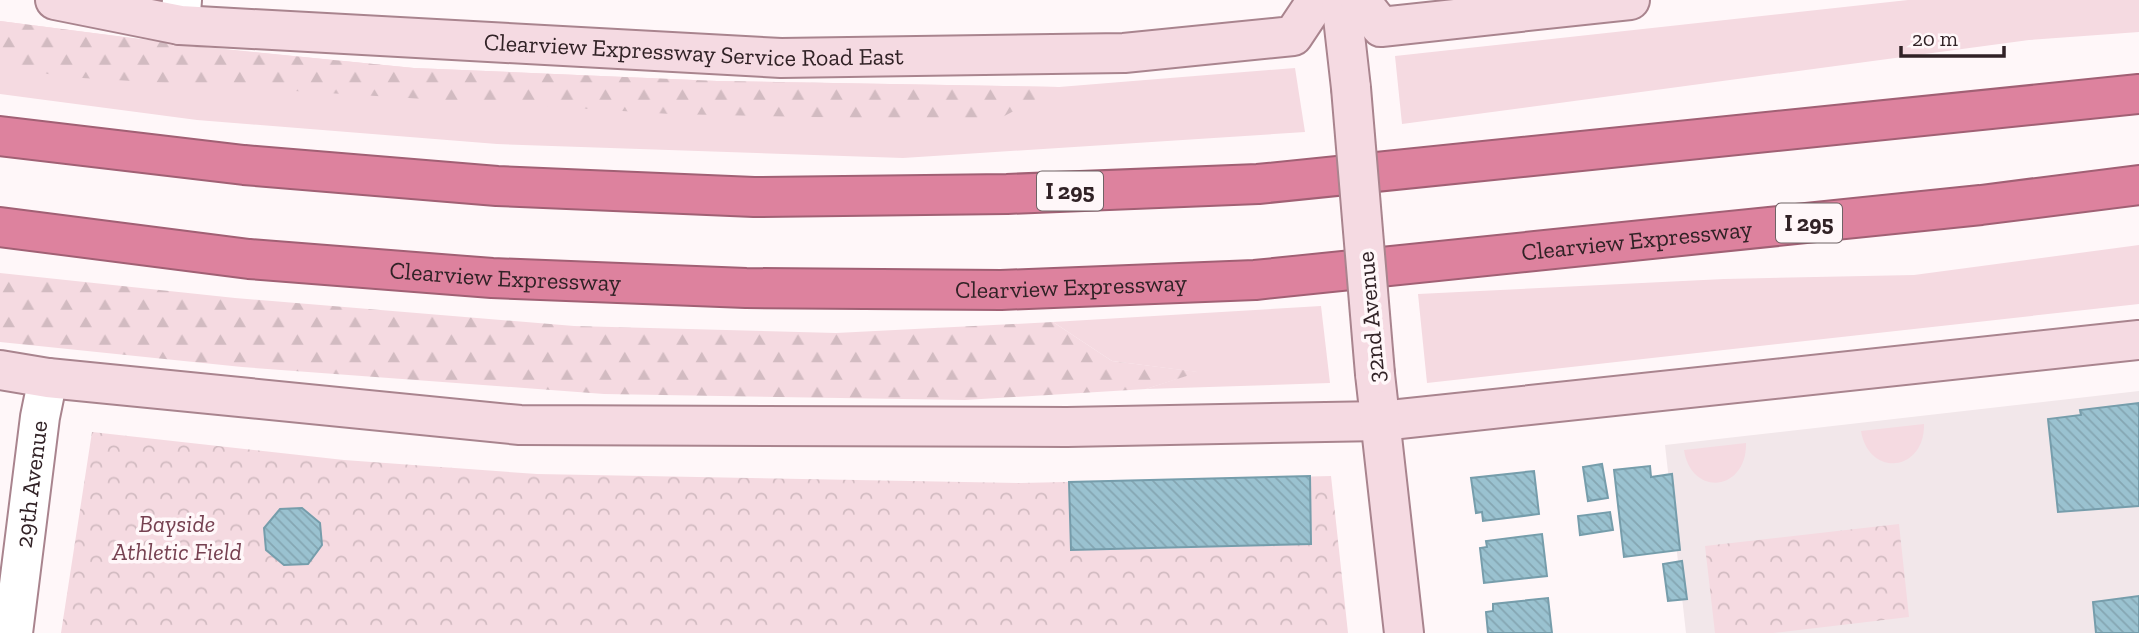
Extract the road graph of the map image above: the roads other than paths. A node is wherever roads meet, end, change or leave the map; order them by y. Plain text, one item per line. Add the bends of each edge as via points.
1 (54, 0) edge
2 (1317, 0) edge
3 (1340, 0) edge
4 (1360, 0) edge
5 (1630, 0) edge
6 (181, 12) edge
7 (2139, 94) edge
8 (0, 136) edge
9 (2139, 185) edge
10 (2139, 198) edge
11 (1980, 205) junction
12 (0, 227) edge
13 (2139, 340) edge
14 (0, 370) edge
15 (48, 378) junction
16 (1381, 421) junction
17 (13, 633) edge
18 (1404, 633) edge

1 - 6 street, Clearview Expressway Service Road East
2 - 6 street, Clearview Expressway Service Road East via 1293,36 1124,53 782,58
3 - 16 street, 32nd Avenue, bridge
4 - 5 street via 1381,27
7 - 8 highway, I 295 via 1258,184 1007,194 754,197 497,186 244,165
9 - 11 highway, Clearview Expressway / I 295
10 - 11 highway
11 - 12 highway, Clearview Expressway / I 295 via 1255,280 1001,290 746,288 492,278 249,260
13 - 16 street
14 - 15 street
15 - 16 street via 520,425 1067,427
15 - 17 street, 29th Avenue
16 - 18 street, 32nd Avenue

